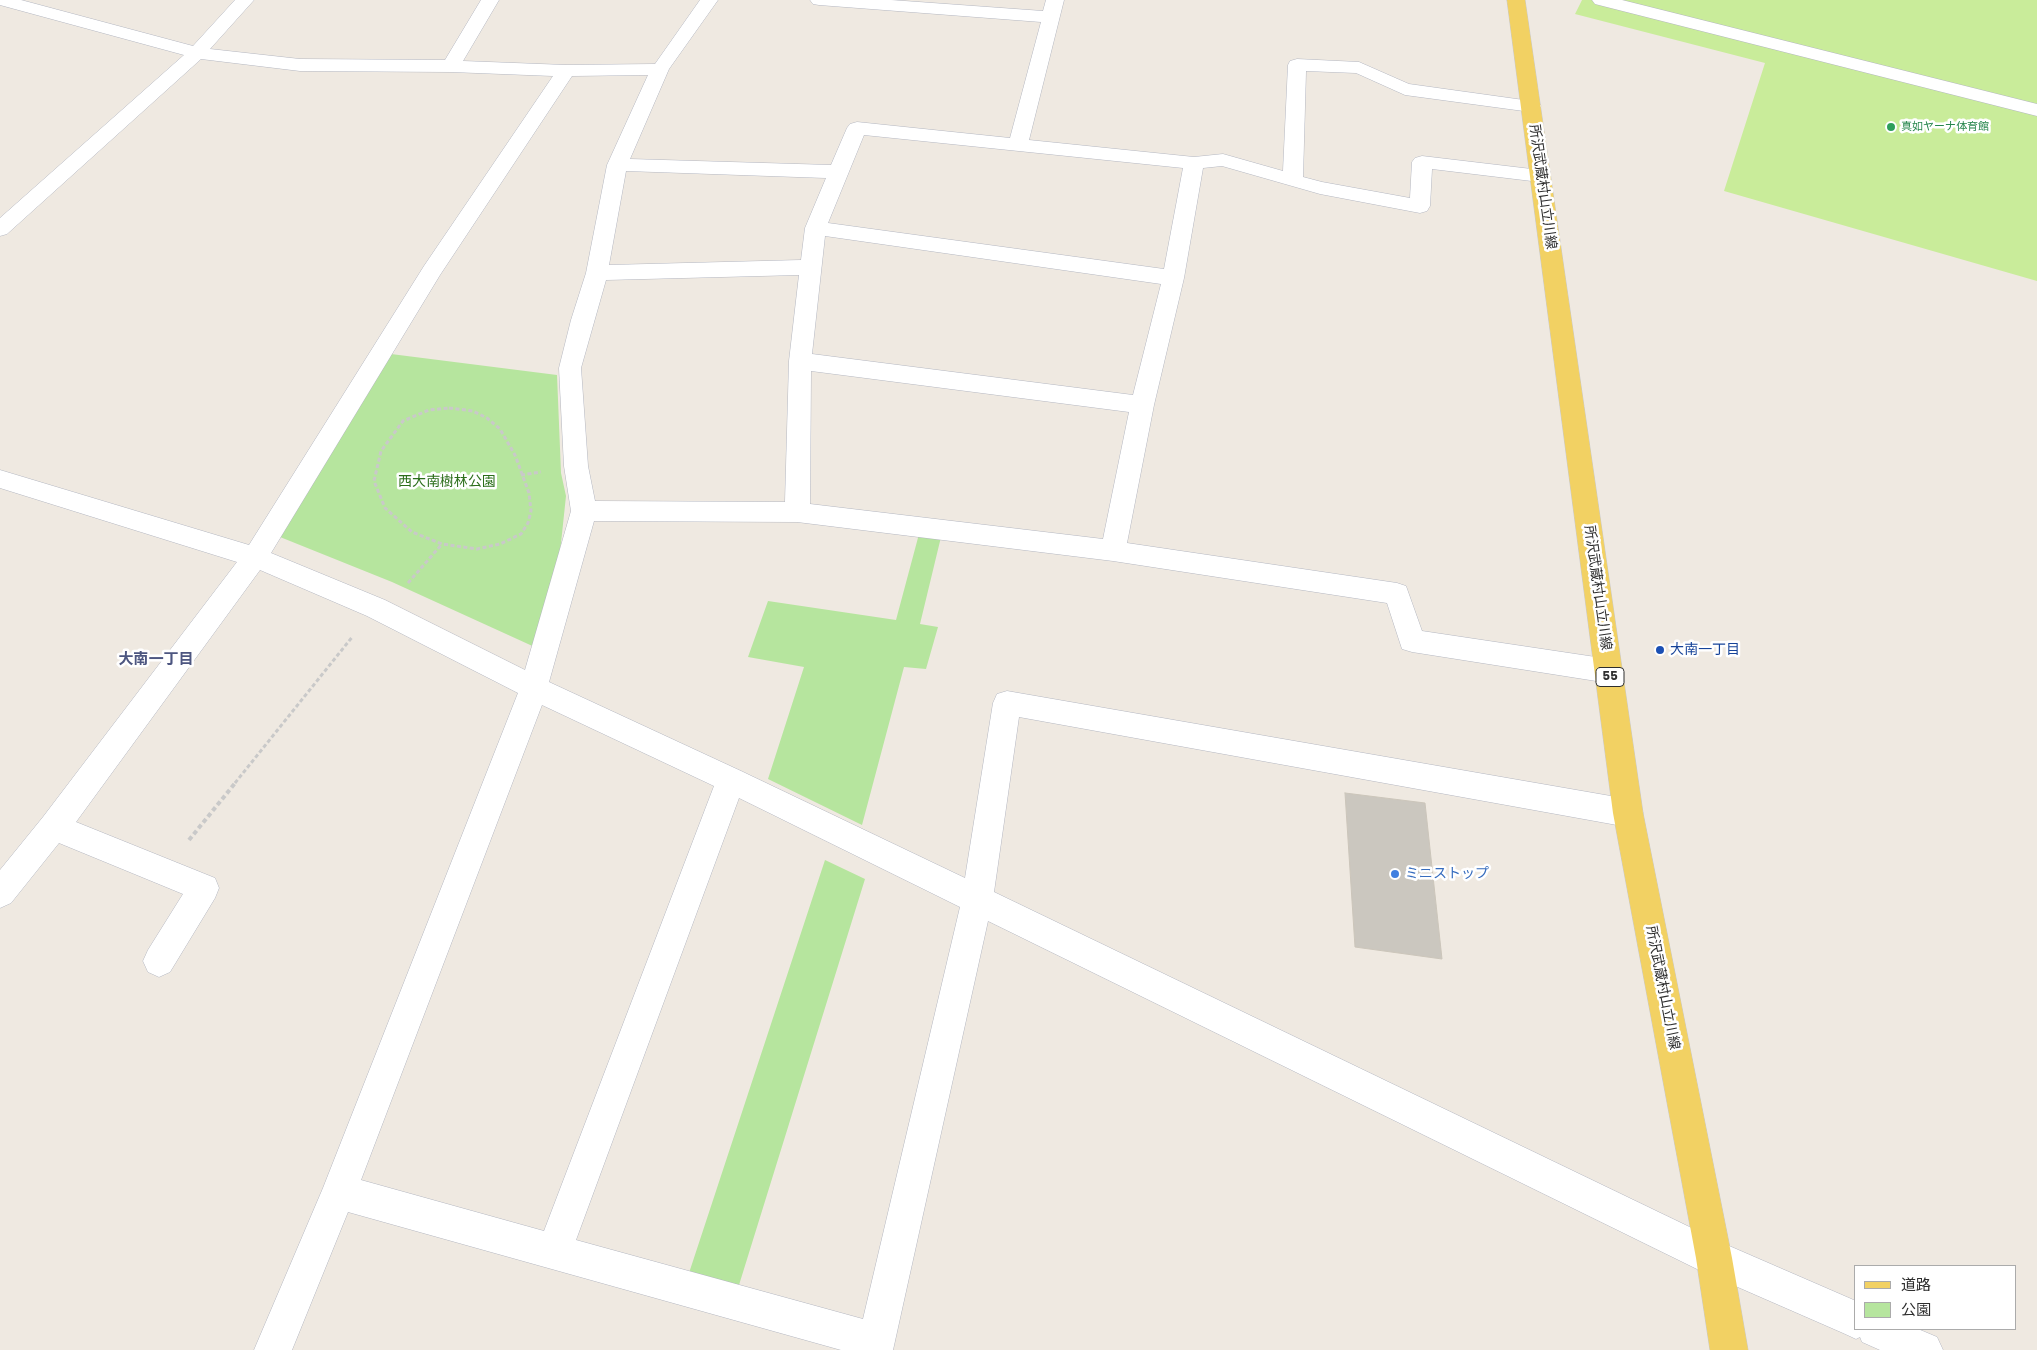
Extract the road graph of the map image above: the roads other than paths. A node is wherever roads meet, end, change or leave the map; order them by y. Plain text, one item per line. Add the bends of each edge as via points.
1 (1, 0) edge
2 (245, 0) edge
3 (490, 0) edge
4 (709, 0) edge
5 (819, 0) edge
6 (1516, 0) edge
7 (1601, 0) edge
8 (892, 3) edge
9 (1052, 8) edge
10 (197, 53) junction
11 (451, 66) junction
12 (660, 69) junction
13 (566, 71) junction
14 (1531, 106) junction
15 (2037, 110) edge
16 (1018, 145) junction
17 (1194, 163) junction
18 (617, 165) junction
19 (839, 172) junction
20 (1540, 176) junction
21 (1293, 181) junction
22 (815, 228) junction
23 (0, 230) edge
24 (811, 267) junction
25 (597, 272) junction
26 (1173, 278) junction
27 (800, 361) junction
28 (1142, 405) junction
29 (0, 479) edge
30 (584, 511) junction
31 (797, 512) junction
32 (1113, 551) junction
33 (254, 557) junction
34 (1609, 671) junction
35 (534, 688) junction
36 (732, 780) junction
37 (1628, 813) junction
38 (54, 827) junction
39 (0, 893) edge
40 (978, 901) junction
41 (159, 961) dead end
42 (339, 1192) junction
43 (554, 1252) junction
44 (1714, 1258) junction
45 (1854, 1319) edge
46 (1878, 1330) edge
47 (875, 1346) edge
48 (273, 1350) edge
49 (1730, 1350) edge
50 (1924, 1350) edge

1 - 10 street
2 - 10 street
3 - 11 street
4 - 12 street
5 - 8 street
6 - 14 main road, 所沢武蔵村山立川線 / 55
7 - 15 street
8 - 9 street
9 - 16 street
10 - 11 street via 300,65
10 - 23 street
11 - 13 street
12 - 13 street
12 - 18 street
13 - 33 street via 421,288
14 - 20 main road, 所沢武蔵村山立川線 / 55
14 - 21 street via 1405,89 1359,68 1296,66
16 - 17 street
16 - 19 street via 857,128
17 - 21 street via 1223,160
17 - 26 street
18 - 19 street
18 - 25 street
19 - 22 street
20 - 21 street via 1422,162 1420,206
20 - 34 main road, 所沢武蔵村山立川線 / 55
22 - 24 street
22 - 26 street
24 - 25 street
24 - 27 street
25 - 30 street via 570,368 576,466
26 - 28 street
27 - 28 street
27 - 31 street
28 - 32 street
29 - 33 street
30 - 31 street
30 - 35 street
31 - 32 street
32 - 34 street via 1397,594 1412,641
33 - 35 street via 379,610
33 - 38 street
34 - 37 main road, 所沢武蔵村山立川線 / 55
35 - 36 street
35 - 42 street
36 - 40 street
36 - 43 street
37 - 40 street via 1007,703
37 - 44 main road, 所沢武蔵村山立川線 / 55
38 - 39 street
38 - 41 street via 204,888
40 - 44 street
40 - 47 street
42 - 43 street
42 - 48 street
43 - 47 street
44 - 45 street
44 - 49 main road, 所沢武蔵村山立川線 / 55
46 - 50 street

